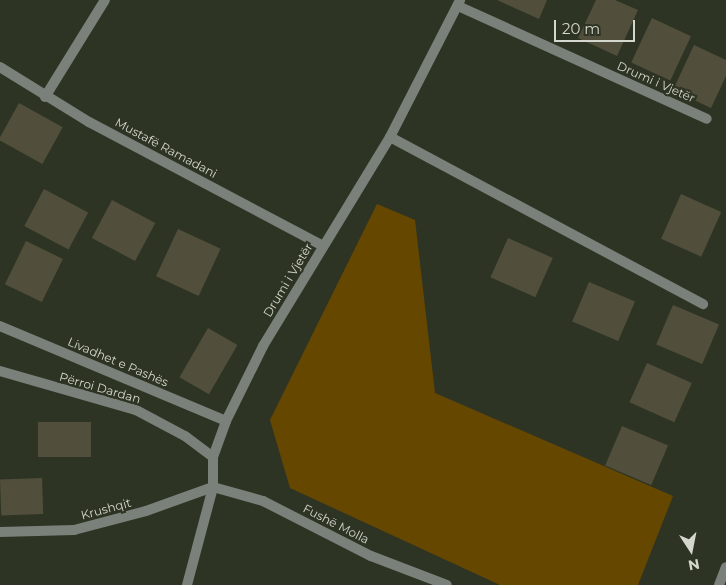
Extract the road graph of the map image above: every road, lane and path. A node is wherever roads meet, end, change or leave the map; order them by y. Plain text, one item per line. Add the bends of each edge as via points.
1 (105, 0) edge
2 (459, 3) edge
3 (0, 67) edge
4 (45, 97) junction
5 (706, 118) dead end
6 (390, 137) junction
7 (324, 246) junction
8 (703, 304) dead end
9 (0, 326) edge
10 (0, 371) edge
11 (226, 421) junction
12 (213, 458) junction
13 (213, 487) junction
14 (0, 532) edge
15 (726, 567) edge
16 (187, 585) edge
17 (447, 585) edge
18 (719, 585) edge

1 - 4 street
2 - 5 street, Drumi i Vjetër
2 - 6 street, Drumi i Vjetër
3 - 4 street, Mustafë Ramadani
4 - 7 street, Mustafë Ramadani
6 - 7 street, Drumi i Vjetër
6 - 8 street
7 - 11 street, Drumi i Vjetër via 263,346
9 - 11 street, Livadhet e Pashës
10 - 12 street, Përroi Dardan via 136,410 185,436
11 - 12 street, Drumi i Vjetër
12 - 13 street, Drumi i Vjetër
13 - 14 street, Krushqit via 146,511 74,530
13 - 16 street, Drumi i Vjetër
13 - 17 street, Fushë Molla via 263,501 371,556
15 - 18 street

